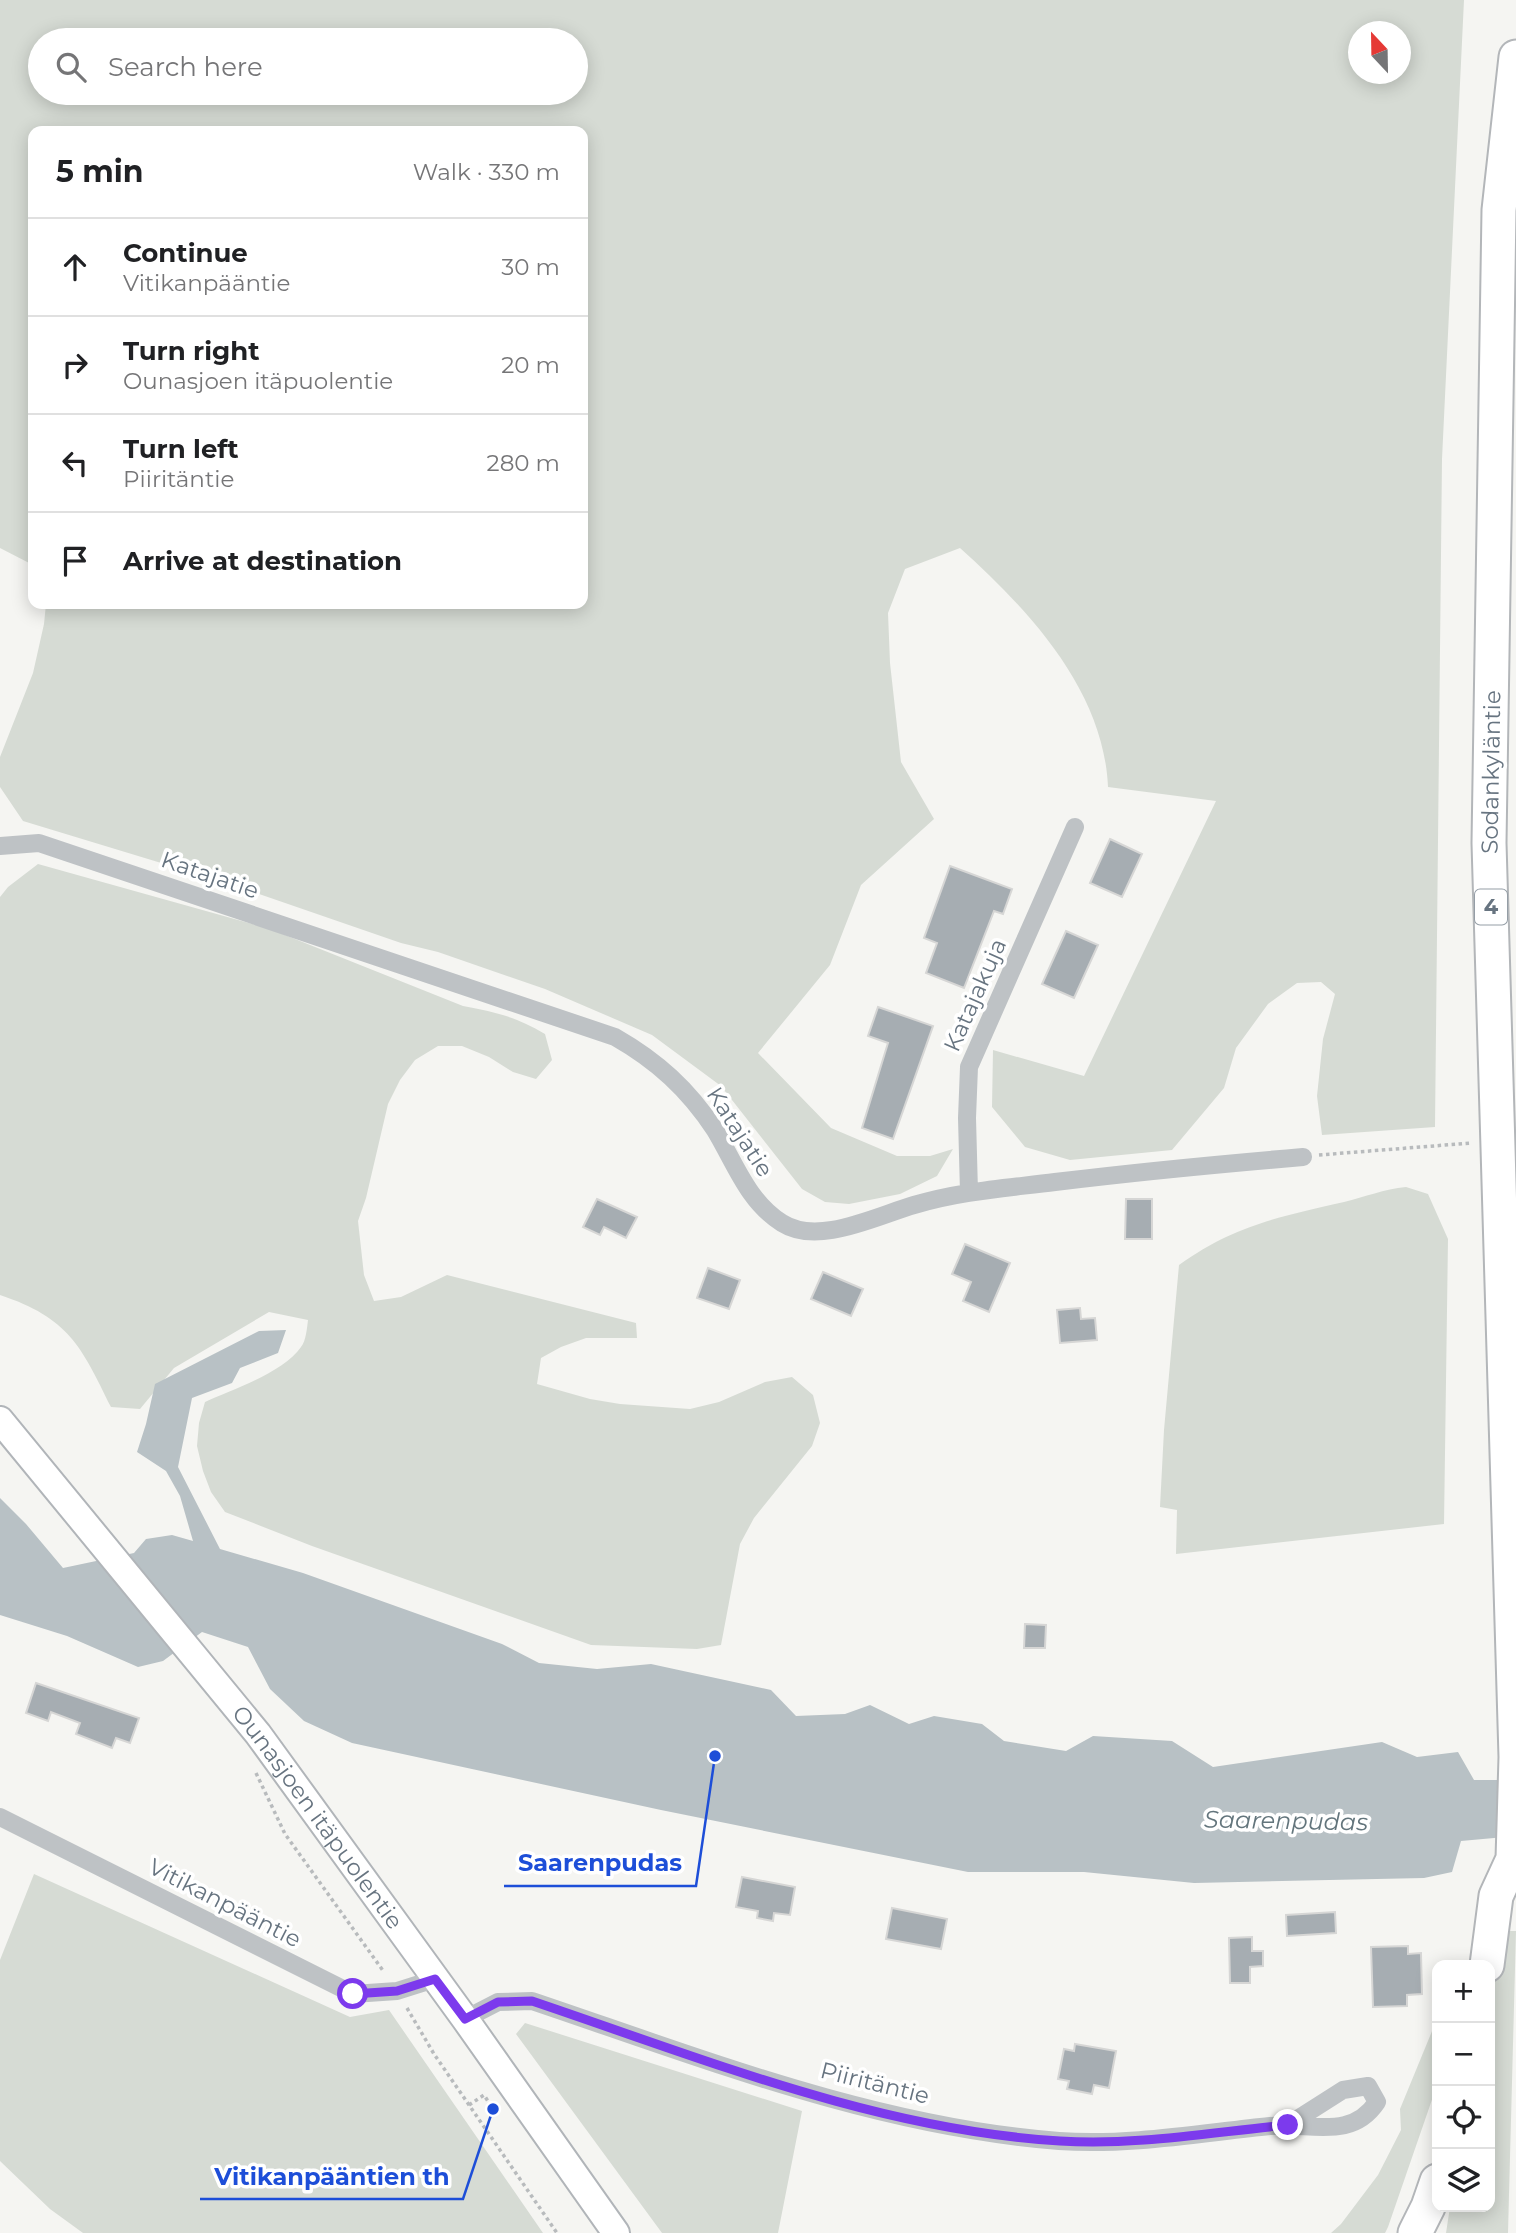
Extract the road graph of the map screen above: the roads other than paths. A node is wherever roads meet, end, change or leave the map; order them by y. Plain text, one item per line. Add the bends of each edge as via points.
1 (1516, 57) edge
2 (1075, 827) dead end
3 (0, 846) edge
4 (1303, 1157) road end
5 (968, 1192) junction
6 (0, 1420) edge
7 (1516, 1757) edge
8 (0, 1817) edge
9 (1515, 1862) edge
10 (1488, 1960) edge
11 (435, 1979) junction
12 (465, 2019) junction
13 (1288, 2125) dead end
14 (616, 2233) edge

1 - 7 highway, Sodankyläntie / 4 via 1499,210 1489,843
2 - 5 street, Katajakuja via 969,1067
3 - 5 street, Katajatie via 39,843 615,1037 647,1055 679,1084 713,1128 754,1200 783,1224 809,1234
4 - 5 street, Katajatie
6 - 11 main road, Ounasjoen itäpuolentie via 258,1734
7 - 9 highway, Sodankyläntie / 4
8 - 11 street, Vitikanpääntie via 353,1994 397,1991
9 - 10 highway via 1496,1896
11 - 12 main road, Ounasjoen itäpuolentie
12 - 13 street, Piiritäntie via 498,2002 532,2001 782,2085 979,2132 1061,2141 1121,2141
12 - 14 main road, Ounasjoen itäpuolentie

